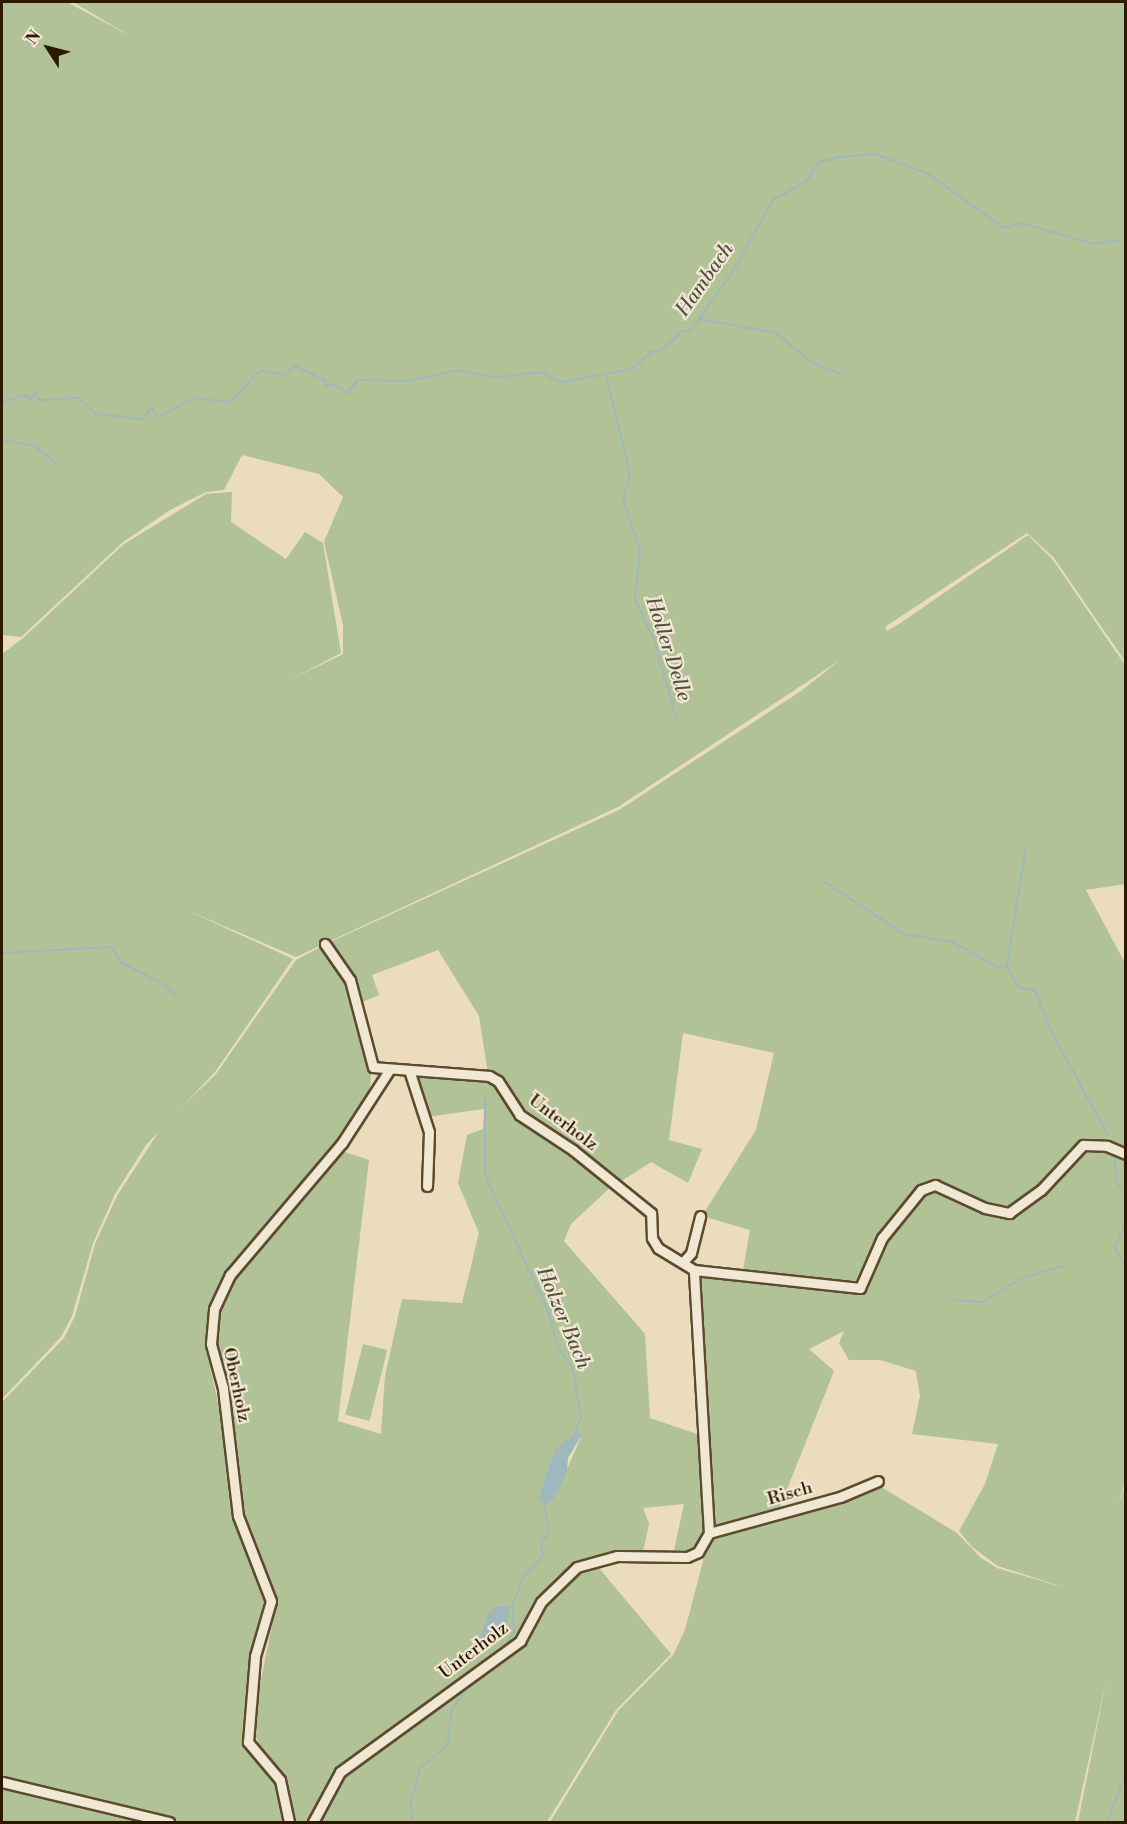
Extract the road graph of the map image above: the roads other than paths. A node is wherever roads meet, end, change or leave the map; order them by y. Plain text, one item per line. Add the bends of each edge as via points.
1 (325, 944) dead end
2 (388, 1072) junction
3 (410, 1073) junction
4 (1125, 1154) edge
5 (427, 1186) dead end
6 (700, 1216) dead end
7 (683, 1262) junction
8 (694, 1270) junction
9 (878, 1481) dead end
10 (709, 1533) junction
11 (2, 1782) edge
12 (169, 1822) edge
13 (289, 1822) edge
14 (313, 1822) edge

1 - 2 street via 346,971 373,1067
2 - 3 street, Unterholz
2 - 13 street, Oberholz via 342,1143 230,1275 214,1309 210,1344 223,1388 238,1516 271,1601 255,1656 248,1742 280,1780
3 - 5 street via 429,1132
3 - 7 street, Unterholz via 489,1076 498,1081 520,1115 573,1150 651,1213 652,1238 658,1248
4 - 8 street via 1107,1146 1083,1145 1041,1190 1009,1213 985,1208 935,1185 921,1190 882,1238 860,1288
6 - 7 street via 692,1252
7 - 8 street, Unterholz
8 - 10 street
9 - 10 street, Risch via 840,1497
10 - 14 street, Unterholz via 698,1552 687,1557 617,1556 577,1567 541,1602 520,1641 340,1773
11 - 12 street

